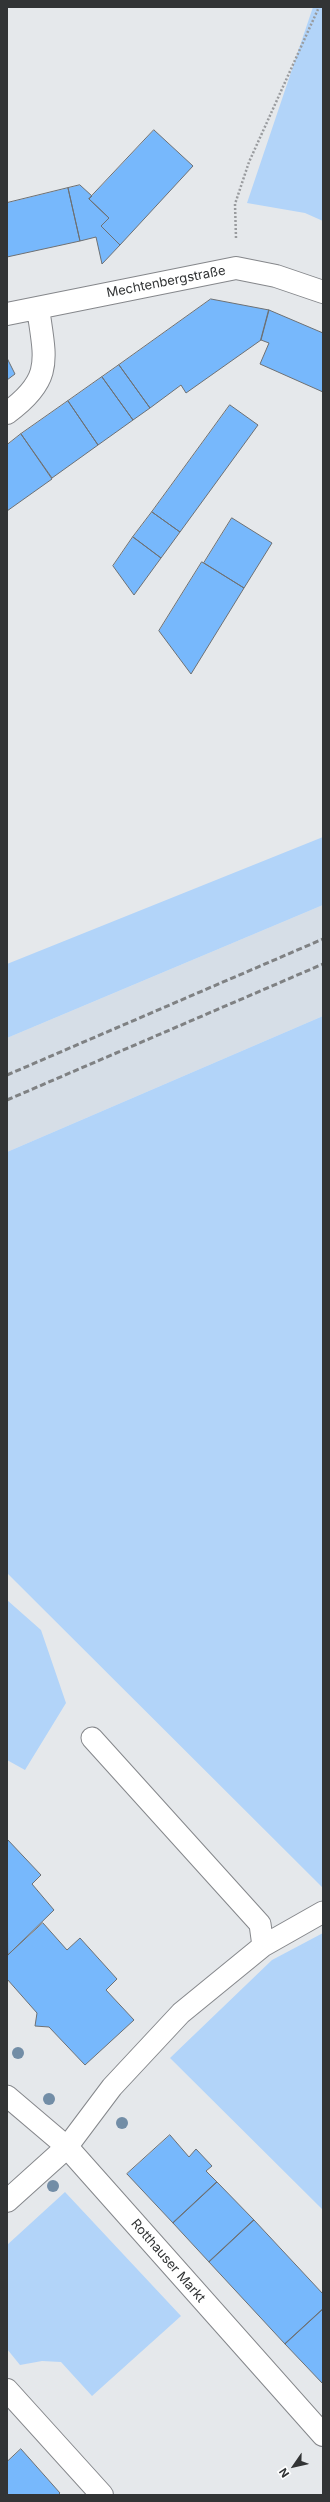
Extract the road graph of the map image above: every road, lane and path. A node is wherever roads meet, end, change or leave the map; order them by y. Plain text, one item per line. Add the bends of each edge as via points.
1 (319, 7) edge
2 (236, 268) junction
3 (323, 292) edge
4 (38, 308) junction
5 (7, 314) edge
6 (7, 413) edge
7 (92, 1738) dead end
8 (323, 1912) edge
9 (263, 1946) junction
10 (7, 2096) edge
11 (67, 2147) junction
12 (7, 2201) edge
13 (7, 2390) edge
14 (323, 2435) edge
15 (102, 2495) edge

1 - 2 path via 252,155 236,204
2 - 3 street, Mechtenbergstraße via 276,276
2 - 4 street, Mechtenbergstraße
4 - 5 street, Mechtenbergstraße
4 - 6 street via 44,353 42,377 20,403
7 - 9 lane via 260,1924
8 - 9 lane
9 - 11 lane via 181,2013 112,2087
10 - 11 lane
11 - 12 street
11 - 14 street, Rotthauser Markt
13 - 15 street

